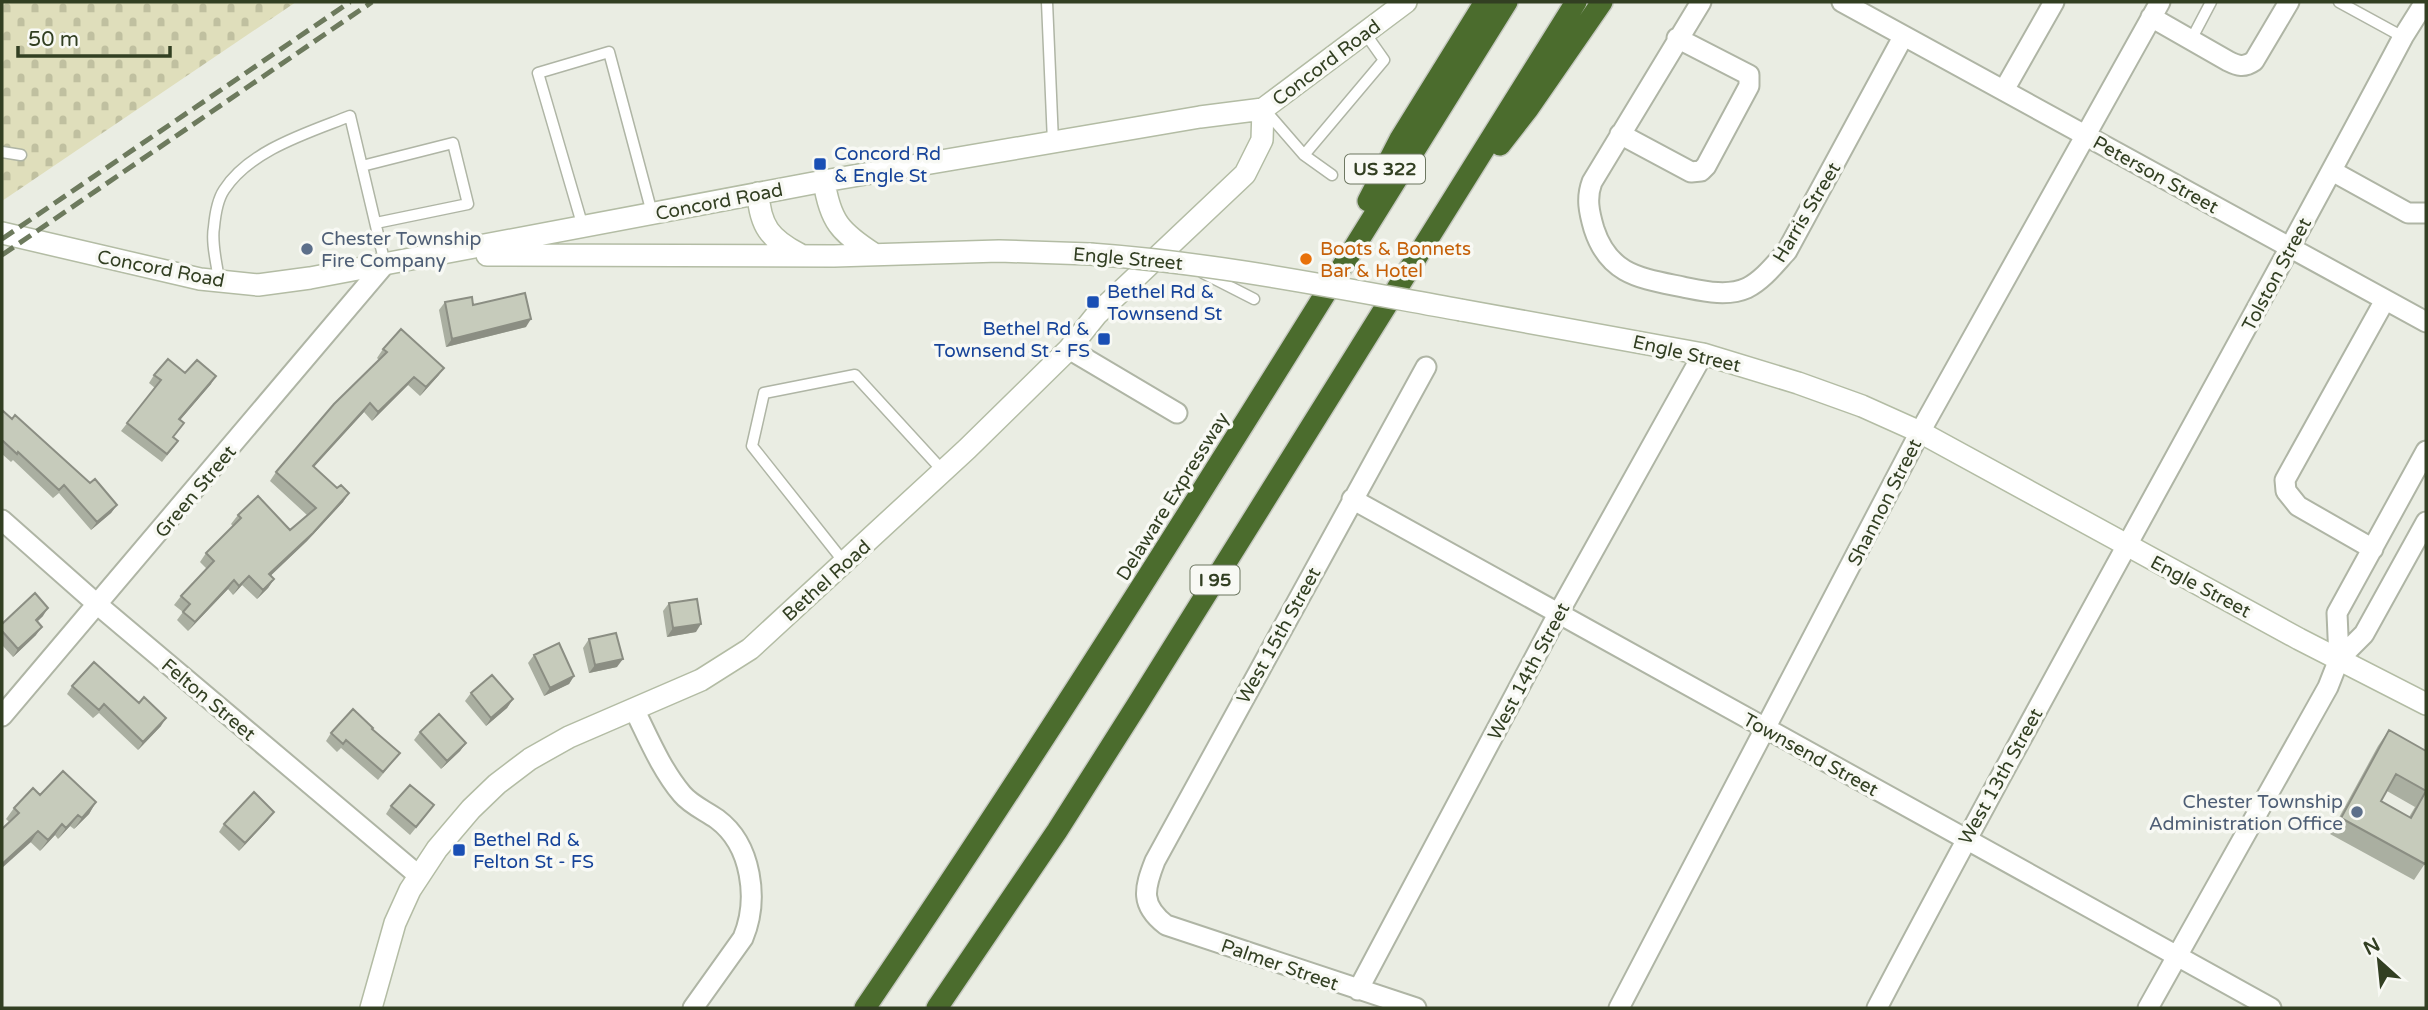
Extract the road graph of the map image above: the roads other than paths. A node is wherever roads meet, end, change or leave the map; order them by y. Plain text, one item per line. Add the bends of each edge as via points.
1 (1047, 2) edge
2 (1406, 2) edge
3 (1485, 2) edge
4 (1507, 2) edge
5 (1576, 2) edge
6 (1602, 2) edge
7 (1701, 2) edge
8 (1842, 2) edge
9 (1865, 2) edge
10 (2054, 2) edge
11 (2211, 2) edge
12 (2289, 2) edge
13 (2339, 2) edge
14 (2425, 2) edge
15 (2156, 10) edge
16 (1885, 26) junction
17 (1365, 33) junction
18 (1903, 37) junction
19 (2403, 37) junction
20 (1677, 38) junction
21 (2191, 40) junction
22 (2004, 90) junction
23 (1263, 109) junction
24 (1620, 134) junction
25 (2087, 135) junction
26 (1054, 142) junction
27 (2, 152) edge
28 (21, 155) dead end
29 (1304, 155) junction
30 (362, 166) junction
31 (2332, 172) junction
32 (1332, 175) dead end
33 (824, 181) junction
34 (758, 194) junction
35 (2426, 213) edge
36 (652, 214) junction
37 (376, 223) junction
38 (583, 227) junction
39 (1432, 232) junction
40 (2, 233) edge
41 (2290, 248) junction
42 (1162, 252) junction
43 (874, 254) junction
44 (441, 255) junction
45 (800, 255) junction
46 (385, 264) junction
47 (219, 281) junction
48 (1254, 299) dead end
49 (2385, 300) junction
50 (2426, 322) edge
51 (1295, 343) junction
52 (1069, 349) junction
53 (1703, 354) junction
54 (1426, 367) dead end
55 (1177, 413) dead end
56 (1920, 432) junction
57 (2426, 451) edge
58 (943, 472) junction
59 (1352, 499) junction
60 (2, 520) edge
61 (2426, 522) edge
62 (2127, 546) junction
63 (2373, 549) junction
64 (845, 564) junction
65 (98, 605) junction
66 (1558, 614) junction
67 (2339, 659) junction
68 (2426, 704) edge
69 (634, 709) junction
70 (2, 716) edge
71 (1767, 729) junction
72 (1966, 839) junction
73 (418, 875) junction
74 (1150, 908) joint
75 (2177, 956) junction
76 (1358, 990) junction
77 (370, 1008) edge
78 (693, 1008) edge
79 (865, 1008) edge
80 (937, 1008) edge
81 (1416, 1008) edge
82 (1619, 1008) edge
83 (1877, 1008) edge
84 (2148, 1008) edge
85 (2271, 1008) edge

1 - 26 lane
2 - 17 main road, Concord Road
3 - 51 highway, US 322 via 1400,139
4 - 51 highway, Delaware Expressway
5 - 39 highway, I 95
6 - 39 highway via 1528,109
7 - 20 street, Harris Street
8 - 16 street, Peterson Street
9 - 16 street, Peterson Street
10 - 22 street
11 - 21 lane
12 - 21 street via 2254,61 2247,65 2239,66
13 - 19 lane
14 - 19 street, Tolston Street
15 - 21 street
15 - 25 street, Shannon Street
16 - 18 street, Peterson Street
17 - 23 main road, Concord Road
17 - 29 lane via 1384,60
18 - 22 street, Peterson Street
18 - 24 street, Harris Street via 1787,251 1746,288 1712,292 1650,280 1619,268 1606,256 1591,220 1589,192
19 - 31 street, Tolston Street
20 - 24 street, Harris Street
20 - 24 street via 1746,72 1751,80 1706,166 1690,172
22 - 25 street, Peterson Street
23 - 26 main road, Concord Road
23 - 29 lane
23 - 42 main road, Bethel Road via 1262,140 1245,174
25 - 41 street, Peterson Street
25 - 56 street, Shannon Street
26 - 33 main road, Concord Road
27 - 28 lane
29 - 32 lane
30 - 37 lane
30 - 37 lane via 453,143 468,204
30 - 47 lane via 350,116 295,138 237,174 222,193 213,229
31 - 35 street via 2408,213
31 - 41 street, Tolston Street
33 - 34 main road, Concord Road
33 - 43 main road via 835,222 850,239
34 - 36 main road, Concord Road
34 - 45 main road via 761,218 772,237
36 - 38 main road, Concord Road
36 - 38 lane via 609,52 538,73
37 - 46 lane
38 - 44 main road, Concord Road
39 - 80 highway, I 95 via 1079,796
40 - 47 main road, Concord Road
41 - 49 street, Peterson Street
41 - 62 street, Tolston Street
42 - 48 lane
42 - 52 main road, Bethel Road via 1097,314
43 - 45 main road, Engle Street
43 - 53 main road, Engle Street, bridge via 999,251 1152,258
44 - 45 main road, Engle Street
44 - 46 main road, Concord Road
46 - 47 main road, Concord Road via 258,285
46 - 65 street, Green Street
49 - 50 street, Peterson Street
49 - 63 street via 2285,480 2286,491 2298,506
51 - 79 highway, Delaware Expressway via 999,811
52 - 55 street
52 - 58 main road, Bethel Road
53 - 56 main road, Engle Street via 1863,406
53 - 66 street, West 14th Street
54 - 59 street, West 15th Street
56 - 62 main road, Engle Street
56 - 71 street, Shannon Street
57 - 63 street
58 - 64 main road, Bethel Road
58 - 64 lane via 855,375 764,393 752,446
59 - 66 street, Townsend Street
59 - 74 street, West 15th Street via 1155,861 1146,888
60 - 65 street, Felton Street
61 - 67 street via 2364,634
62 - 67 main road, Engle Street
62 - 72 street, West 13th Street
63 - 67 street via 2337,613
64 - 69 main road, Bethel Road via 725,667
65 - 70 street, Green Street
65 - 73 street, Felton Street
66 - 71 street, Townsend Street
66 - 76 street, West 14th Street
67 - 68 main road, Engle Street
67 - 75 street via 2328,687
69 - 73 main road, Bethel Road via 569,737 519,767 471,808
69 - 78 street via 674,784 684,797 731,832 746,862 752,909 749,925
71 - 72 street, Townsend Street
71 - 82 street, Shannon Street
72 - 75 street, Townsend Street
72 - 83 street, West 13th Street
73 - 77 main road, Bethel Road via 396,923
74 - 76 street, Palmer Street via 1166,925
75 - 84 street
75 - 85 street, Townsend Street
76 - 81 street, Palmer Street

